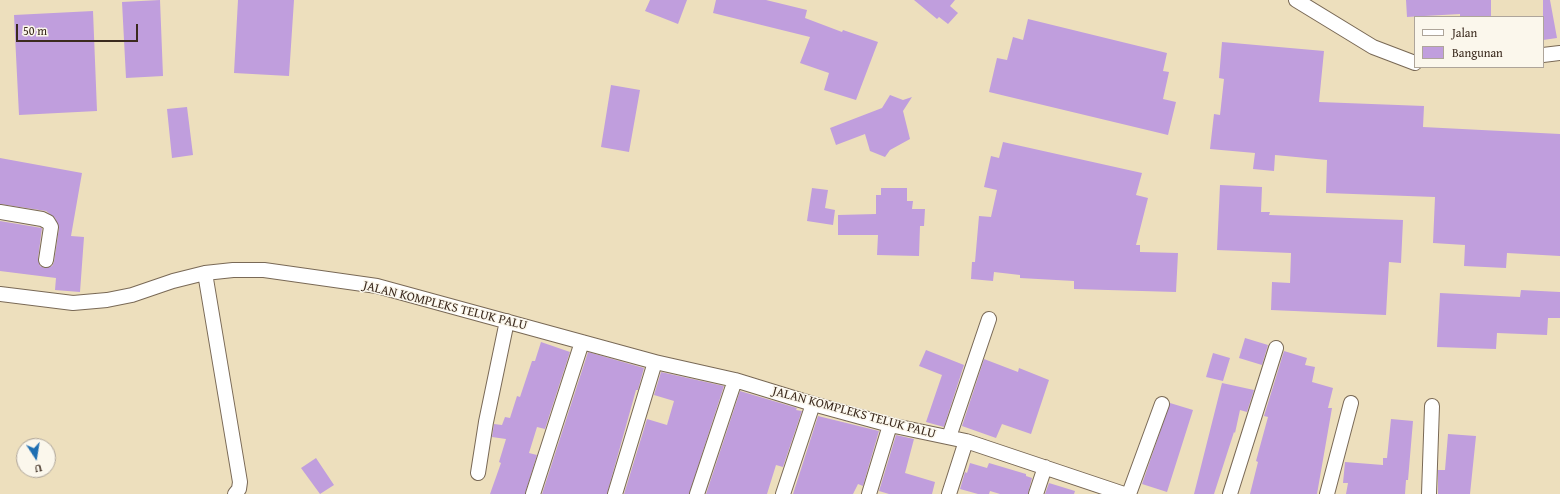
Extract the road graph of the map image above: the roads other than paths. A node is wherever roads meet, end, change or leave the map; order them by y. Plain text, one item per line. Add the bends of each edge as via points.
1 (1296, 0) edge
2 (1560, 54) edge
3 (1544, 55) edge
4 (1414, 63) edge
5 (0, 212) edge
6 (46, 260) dead end
7 (205, 273) junction
8 (0, 294) edge
9 (988, 319) dead end
10 (507, 321) junction
11 (582, 342) junction
12 (1276, 348) dead end
13 (655, 362) junction
14 (735, 380) junction
15 (1351, 403) dead end
16 (812, 404) junction
17 (1162, 404) dead end
18 (1432, 406) dead end
19 (890, 425) junction
20 (949, 437) junction
21 (966, 441) junction
22 (1045, 467) junction
23 (478, 473) dead end
24 (235, 494) edge
25 (533, 494) edge
26 (615, 494) edge
27 (696, 494) edge
28 (782, 494) edge
29 (869, 494) edge
30 (949, 494) edge
31 (1036, 494) edge
32 (1124, 494) edge
33 (1129, 494) edge
34 (1230, 494) edge
35 (1327, 494) edge
36 (1430, 494) edge

1 - 4 street via 1373,47
2 - 3 street
5 - 6 street via 48,222 51,227
7 - 8 street, JALAN KOMPLEKS TELUK PALU via 173,280 132,295 73,303
7 - 10 street, JALAN KOMPLEKS TELUK PALU via 264,270 377,286
7 - 24 street via 240,482
9 - 20 street
10 - 11 street, JALAN KOMPLEKS TELUK PALU
10 - 23 street
11 - 13 street, JALAN KOMPLEKS TELUK PALU
11 - 25 street
12 - 34 street
13 - 14 street, JALAN KOMPLEKS TELUK PALU
13 - 26 street
14 - 16 street, JALAN KOMPLEKS TELUK PALU
14 - 27 street
15 - 35 street
16 - 19 street, JALAN KOMPLEKS TELUK PALU
16 - 28 street
17 - 33 street
18 - 36 street
19 - 20 street, JALAN KOMPLEKS TELUK PALU
19 - 29 street
20 - 21 street, JALAN KOMPLEKS TELUK PALU
21 - 22 street, JALAN KOMPLEKS TELUK PALU
21 - 30 street
22 - 31 street
22 - 32 street, JALAN KOMPLEKS TELUK PALU

